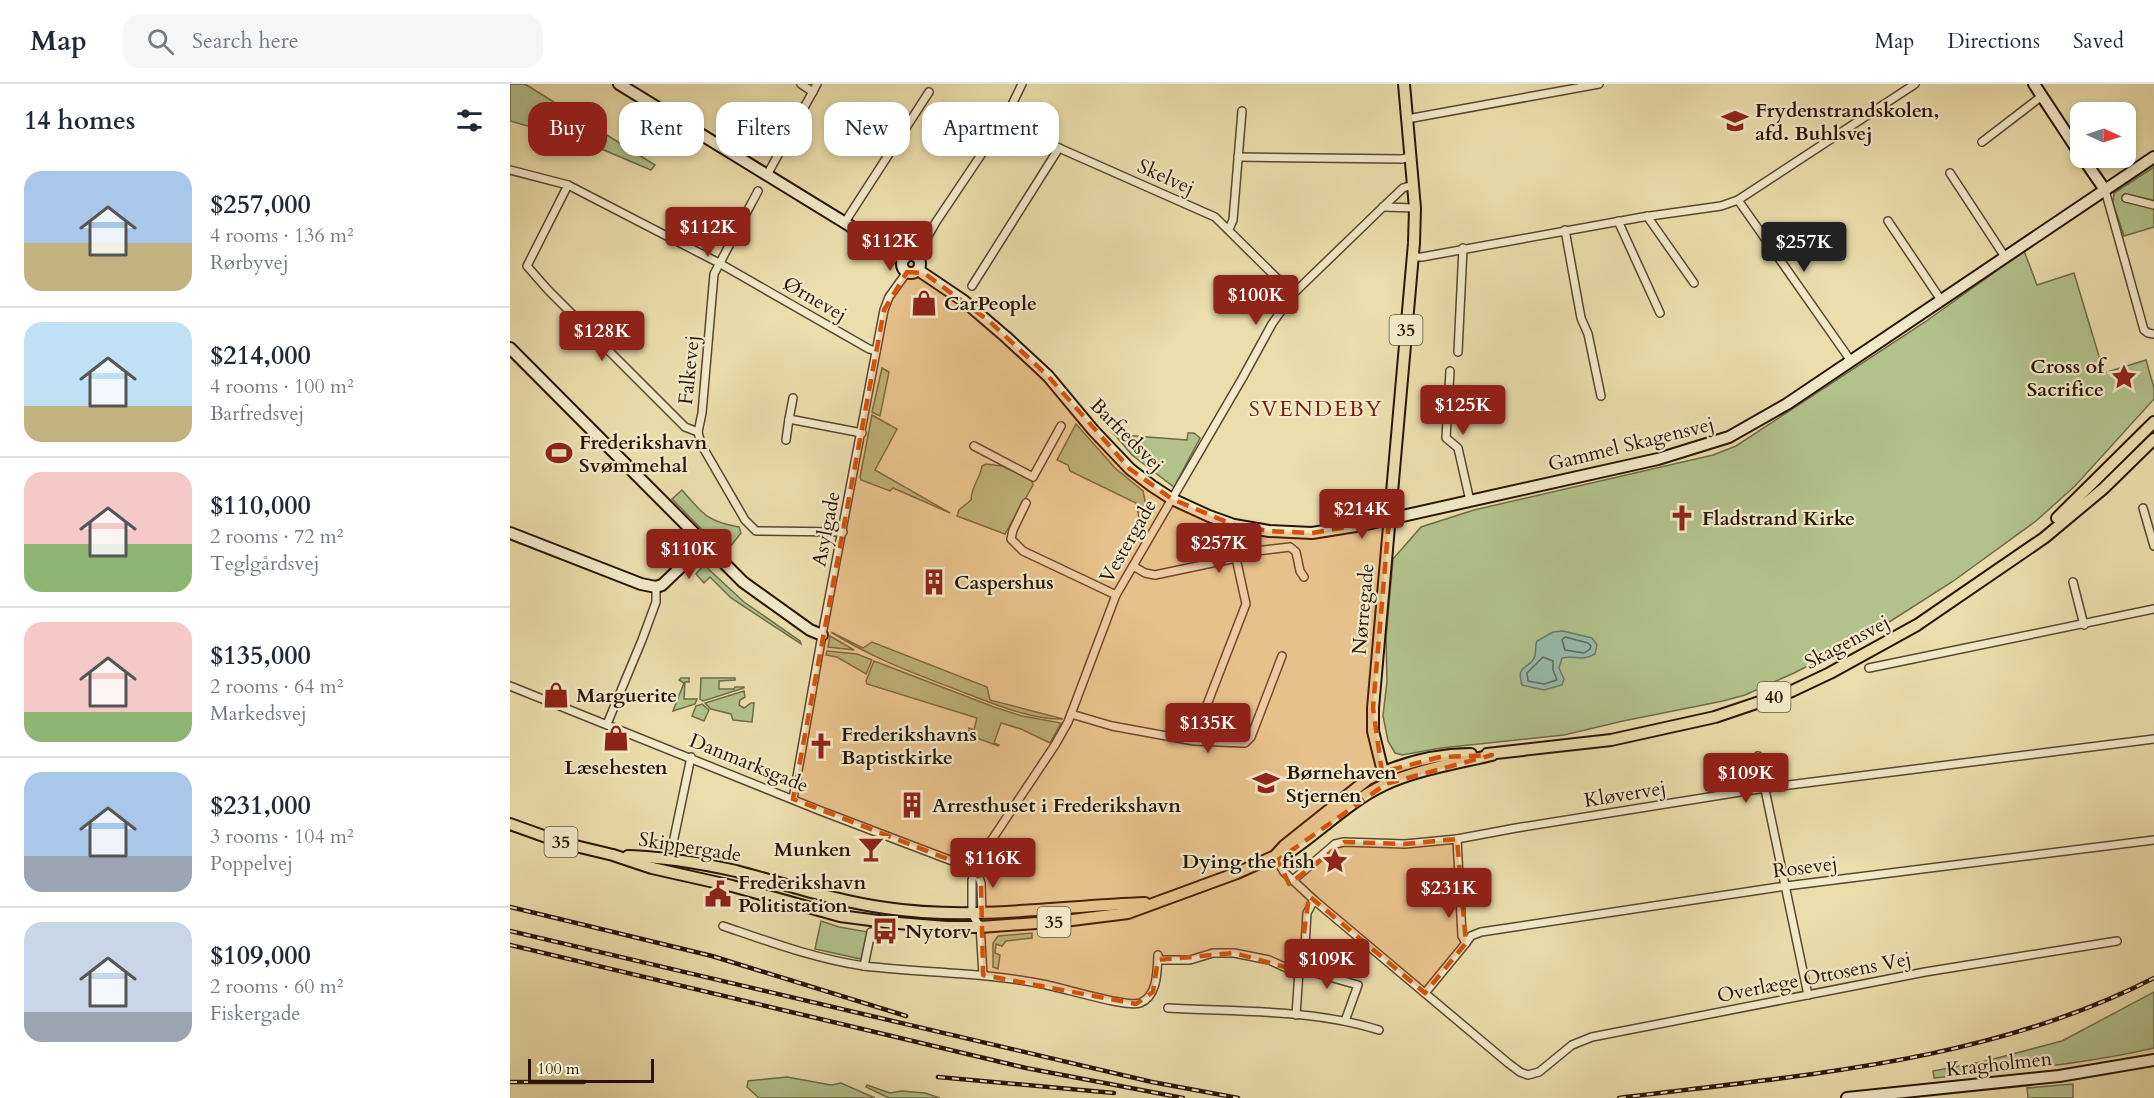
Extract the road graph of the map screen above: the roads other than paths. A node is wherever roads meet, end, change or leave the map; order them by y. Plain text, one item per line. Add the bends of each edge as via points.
1 (619, 84) edge
2 (801, 84) edge
3 (817, 84) edge
4 (1022, 84) edge
5 (1404, 84) edge
6 (1599, 84) edge
7 (1915, 84) edge
8 (2034, 84) edge
9 (813, 92) junction
10 (929, 92) dead end
11 (2042, 96) junction
12 (1013, 102) edge
13 (1242, 111) dead end
14 (1407, 119) junction
15 (2070, 139) edge
16 (1982, 142) dead end
17 (1059, 148) edge
18 (980, 156) edge
19 (1054, 156) edge
20 (1238, 157) junction
21 (1410, 157) junction
22 (2154, 157) edge
23 (2090, 168) edge
24 (510, 170) edge
25 (1950, 173) dead end
26 (767, 176) junction
27 (568, 185) junction
28 (1413, 185) junction
29 (2105, 190) junction
30 (758, 191) dead end
31 (2126, 198) dead end
32 (1738, 200) junction
33 (2154, 205) edge
34 (1383, 207) junction
35 (1414, 208) junction
36 (1647, 216) junction
37 (1618, 221) junction
38 (1888, 221) dead end
39 (845, 222) junction
40 (1229, 229) junction
41 (1565, 230) junction
42 (1463, 248) junction
43 (916, 257) junction
44 (1413, 257) junction
45 (2006, 257) junction
46 (904, 259) junction
47 (719, 263) junction
48 (913, 271) junction
49 (1694, 284) dead end
50 (972, 286) dead end
51 (1293, 294) junction
52 (1941, 300) junction
53 (1660, 313) dead end
54 (2154, 334) edge
55 (510, 348) edge
56 (876, 351) junction
57 (1458, 352) dead end
58 (1851, 361) junction
59 (1450, 371) dead end
60 (1601, 396) dead end
61 (793, 398) dead end
62 (789, 419) junction
63 (2154, 422) edge
64 (1061, 426) dead end
65 (698, 432) junction
66 (862, 433) junction
67 (2154, 439) edge
68 (786, 440) dead end
69 (974, 446) dead end
70 (1172, 499) junction
71 (1470, 501) junction
72 (1026, 503) dead end
73 (2143, 508) dead end
74 (1389, 520) junction
75 (1254, 528) junction
76 (843, 532) junction
77 (510, 533) edge
78 (704, 545) junction
79 (2154, 546) edge
80 (1248, 552) junction
81 (2023, 552) junction
82 (1236, 558) junction
83 (1133, 566) junction
84 (1304, 577) dead end
85 (2073, 582) dead end
86 (656, 587) junction
87 (1116, 595) junction
88 (2154, 609) edge
89 (2084, 625) junction
90 (822, 635) junction
91 (1282, 656) dead end
92 (1869, 668) dead end
93 (510, 686) edge
94 (1071, 714) junction
95 (607, 724) junction
96 (1196, 733) dead end
97 (2154, 739) edge
98 (1492, 754) junction
99 (1758, 756) dead end
100 (691, 757) junction
101 (1382, 772) junction
102 (1386, 784) junction
103 (1765, 788) junction
104 (793, 799) junction
105 (510, 824) edge
106 (1457, 839) junction
107 (2154, 840) edge
108 (673, 843) dead end
109 (613, 855) junction
110 (1275, 856) junction
111 (976, 870) junction
112 (1293, 880) junction
113 (1786, 886) junction
114 (1314, 900) junction
115 (1128, 908) junction
116 (977, 914) junction
117 (723, 927) dead end
118 (980, 927) junction
119 (871, 932) dead end
120 (2117, 941) dead end
121 (1466, 943) junction
122 (864, 966) junction
123 (1299, 971) junction
124 (983, 975) junction
125 (1425, 993) junction
126 (1808, 995) junction
127 (1168, 1008) dead end
128 (1296, 1015) junction
129 (1345, 1021) junction
130 (1379, 1030) dead end
131 (2154, 1060) edge
132 (1908, 1095) edge
133 (1847, 1098) edge

1 - 26 street
2 - 9 street
3 - 9 street
4 - 12 street
5 - 14 main road, 35
6 - 14 street
7 - 32 street
8 - 11 street
9 - 26 street
10 - 39 street
11 - 15 street
11 - 16 street
13 - 20 street
14 - 21 main road, 35
17 - 40 street, Skelvej via 1215,217
18 - 43 street
19 - 50 street
20 - 21 street
20 - 40 street
21 - 28 main road, 35
22 - 29 street, Gammel Skagensvej
23 - 29 street
24 - 27 street, Ørnevej
25 - 45 street
26 - 39 street
27 - 47 street, Ørnevej
27 - 65 street via 527,266 685,427
28 - 34 street, Vestergade via 1403,188
28 - 35 main road, Nørregade / 35
29 - 45 street, Gammel Skagensvej
29 - 54 street via 2144,330
30 - 47 street, Falkevej
31 - 33 street
32 - 36 street
32 - 58 street
34 - 35 street
34 - 51 street, Vestergade
35 - 44 main road, Nørregade / 35
36 - 37 street
36 - 49 street
37 - 41 street
37 - 53 street
38 - 52 street
39 - 46 street
40 - 51 street, Skelvej
41 - 42 street
41 - 60 street via 1581,318
42 - 44 street
42 - 57 street
43 - 46 street
43 - 48 street via 920,264
44 - 74 main road, Nørregade / 35
45 - 52 street, Gammel Skagensvej
46 - 48 street via 903,265
47 - 56 street, Ørnevej
47 - 65 street, Falkevej via 714,274
48 - 56 street, Asylgade via 889,297
48 - 70 street, Barfredsvej via 964,301 1006,337 1048,376 1130,469
51 - 70 street, Vestergade
52 - 58 street, Gammel Skagensvej
55 - 78 street
56 - 66 street, Asylgade
58 - 71 street, Gammel Skagensvej via 1757,422 1720,441 1658,459
59 - 71 street via 1446,438 1458,448
61 - 62 street
62 - 66 street
62 - 68 street
63 - 81 main road, Skagensvej / 40
64 - 69 street via 1034,477
65 - 76 street, Falkevej via 701,444 756,531
66 - 76 street, Asylgade
67 - 81 main road, Skagensvej / 40 via 2104,488
70 - 75 street, Barfredsvej via 1217,519
70 - 83 street, Vestergade
71 - 74 street, Gammel Skagensvej
72 - 87 street via 1013,530 1014,544
73 - 79 street
74 - 75 street, Barfredsvej via 1312,532
74 - 101 main road, Nørregade / 35 via 1373,708 1373,731
75 - 80 street
76 - 90 street, Asylgade
77 - 86 street
78 - 86 street via 668,581
78 - 90 street via 742,582
80 - 82 street
80 - 84 street via 1293,548
81 - 98 main road, Skagensvej / 40 via 1917,625 1792,691 1715,717 1621,738
82 - 83 street via 1155,575
82 - 96 street via 1246,604
83 - 87 street, Vestergade
85 - 89 street
86 - 95 street via 656,602
87 - 94 street, Vestergade
88 - 89 street
89 - 92 street
90 - 104 street, Asylgade
91 - 94 street via 1251,737 1245,743 1194,741
93 - 95 street, Danmarksgade
94 - 111 street, Vestergade via 1055,745 998,827
95 - 100 street, Danmarksgade
97 - 103 street, Kløvervej
98 - 101 main road, Skagensvej / 40 via 1440,757
98 - 102 main road, Skagensvej / 40
99 - 103 street
100 - 104 street, Danmarksgade
100 - 108 street
101 - 102 main road, Nørregade / 35
101 - 110 main road, 35 via 1346,796
102 - 110 main road, 35 via 1285,855
103 - 106 street, Kløvervej
103 - 113 street
104 - 111 street, Danmarksgade
105 - 109 main road, Skippergade / 35
106 - 112 street, Kløvervej via 1335,844
106 - 121 street via 1462,936
107 - 113 street, Rosevej
109 - 116 main road, Skippergade / 35 via 701,864 868,906
109 - 118 main road, Skippergade / 35 via 840,916
110 - 112 street
110 - 115 main road, 35 via 1155,903
111 - 116 street via 981,883
112 - 114 street
113 - 121 street, Rosevej via 1481,932 1470,936
113 - 126 street
114 - 123 street via 1308,912
114 - 125 street
115 - 116 main road, 35
115 - 118 main road, 35 via 1064,921
116 - 118 street
117 - 122 street via 811,955
118 - 124 street
119 - 122 street
120 - 126 street, Overlæge Ottosens Vej
121 - 125 street
122 - 124 street
123 - 124 street via 1234,953 1213,953 1190,960 1158,957 1153,992 1137,1004
123 - 128 street
123 - 129 street via 1358,985
125 - 126 street, Overlæge Ottosens Vej via 1514,1068 1528,1075 1539,1072 1581,1040
127 - 128 street
128 - 129 street
129 - 130 street
131 - 132 street, Kragholmen
132 - 133 street, Kragholmen

